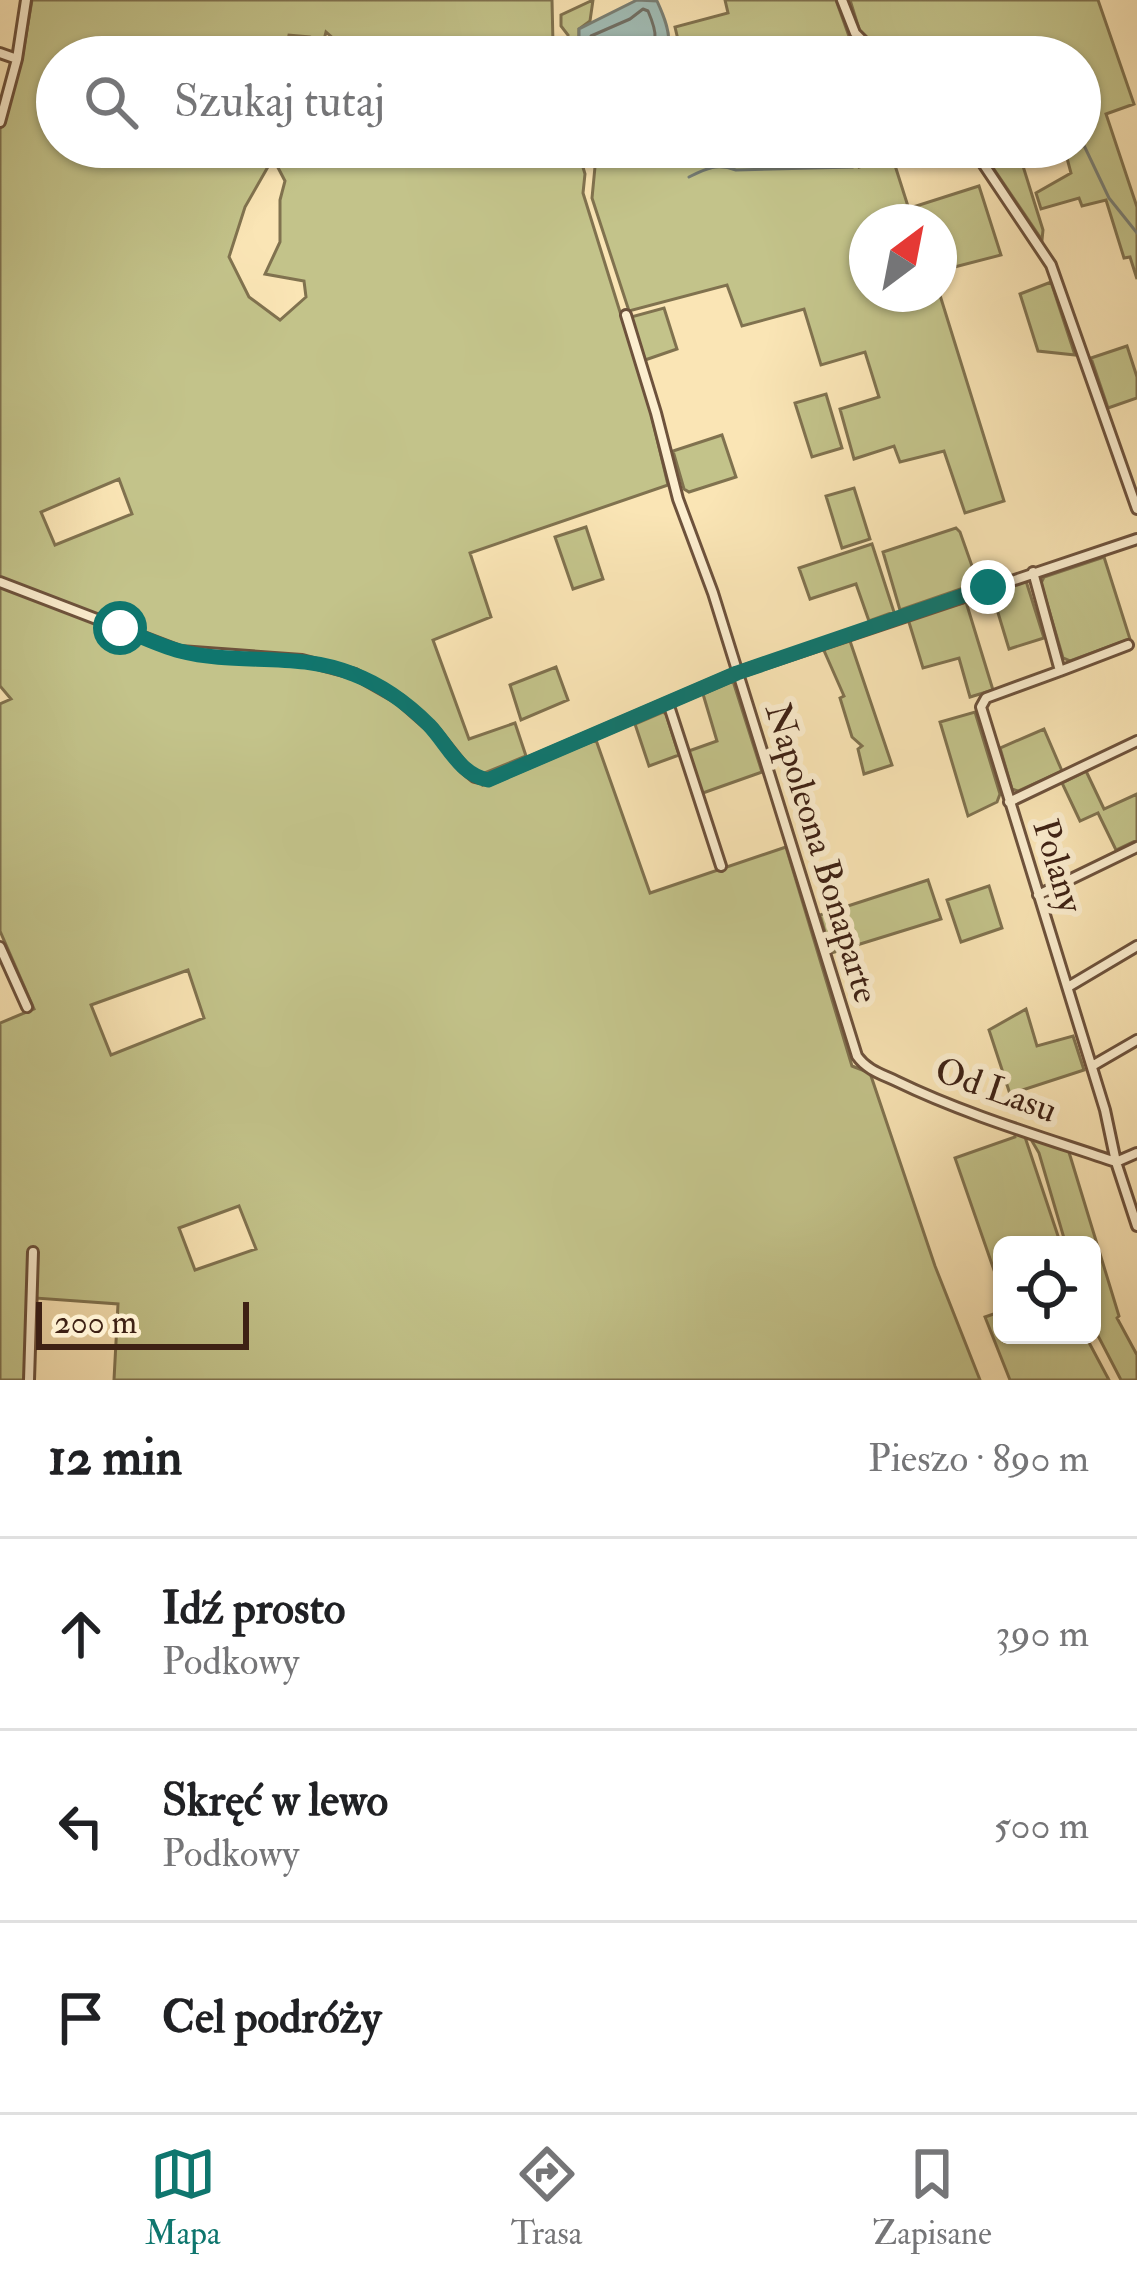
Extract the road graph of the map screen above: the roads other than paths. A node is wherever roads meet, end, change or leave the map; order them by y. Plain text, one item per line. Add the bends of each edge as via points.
1 (26, 0) edge
2 (842, 0) edge
3 (859, 36) edge
4 (0, 53) edge
5 (16, 59) junction
6 (0, 122) edge
7 (986, 168) edge
8 (626, 315) dead end
9 (1137, 509) edge
10 (1137, 539) edge
11 (1033, 572) junction
12 (0, 582) edge
13 (1128, 646) dead end
14 (1060, 670) junction
15 (737, 673) junction
16 (668, 703) junction
17 (1137, 741) edge
18 (1010, 802) junction
19 (1137, 847) edge
20 (721, 866) dead end
21 (1038, 896) junction
22 (1137, 946) edge
23 (0, 947) edge
24 (1068, 987) junction
25 (27, 1007) dead end
26 (1137, 1040) edge
27 (861, 1062) joint
28 (1092, 1066) junction
29 (1137, 1153) edge
30 (1116, 1162) junction
31 (1137, 1226) edge
32 (33, 1252) dead end
33 (28, 1380) edge

1 - 5 street
2 - 3 street
4 - 5 street
5 - 6 street
7 - 9 street via 1052,265
8 - 15 street, Napoleona Bonaparte
10 - 11 street
11 - 14 street
11 - 15 street
12 - 16 street via 180,651 302,660 355,674 399,699 464,769 488,780
13 - 14 street
14 - 18 street, Polany via 981,703
15 - 16 street
15 - 27 street, Napoleona Bonaparte
16 - 20 street
17 - 18 street
18 - 21 street, Polany
19 - 21 street
21 - 24 street, Polany
22 - 24 street
23 - 25 street
24 - 28 street, Polany
26 - 28 street
27 - 30 street, Od Lasu via 936,1100
28 - 30 street, Polany
29 - 30 street
30 - 31 street, Polany
32 - 33 street

